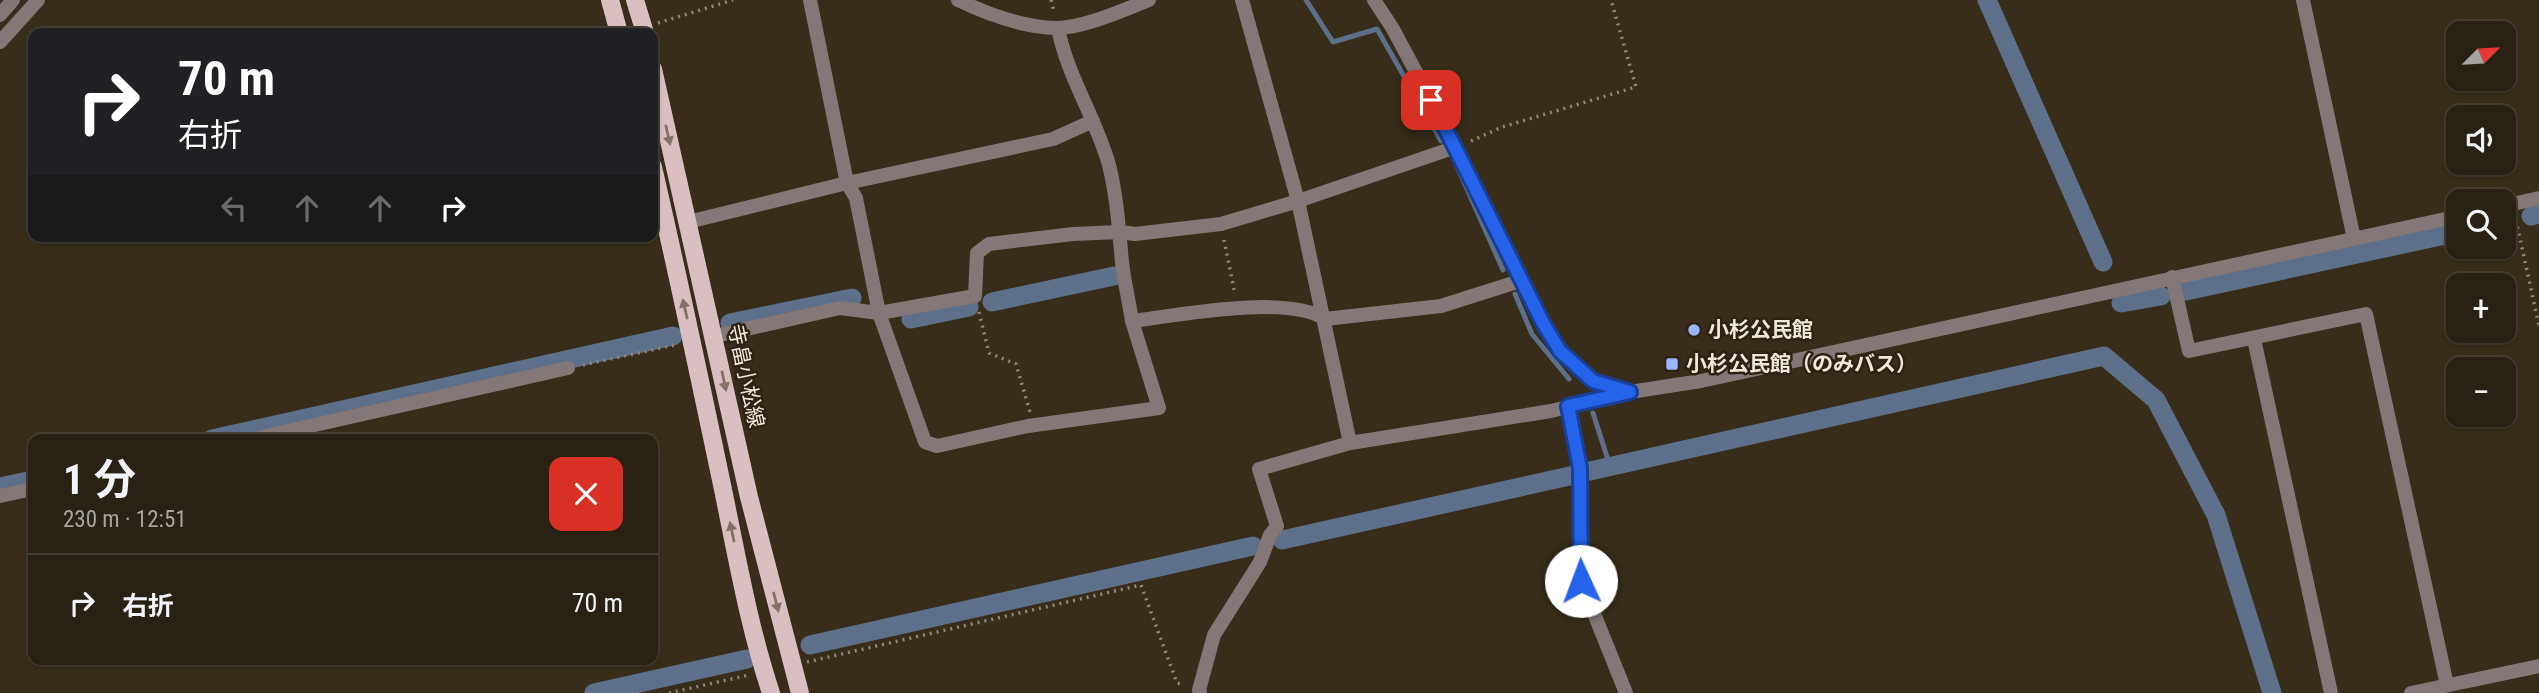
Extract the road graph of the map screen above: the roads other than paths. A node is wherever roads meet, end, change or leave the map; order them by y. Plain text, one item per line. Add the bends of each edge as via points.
1 (13, 0) edge
2 (38, 0) edge
3 (610, 0) edge
4 (635, 0) edge
5 (810, 0) edge
6 (958, 0) edge
7 (1149, 0) edge
8 (1241, 0) edge
9 (1374, 0) edge
10 (2303, 0) edge
11 (0, 15) edge
12 (618, 28) edge
13 (643, 28) edge
14 (1058, 28) junction
15 (0, 42) edge
16 (658, 90) edge
17 (1093, 121) junction
18 (1456, 147) junction
19 (847, 183) junction
20 (658, 189) edge
21 (2539, 198) edge
22 (1298, 201) junction
23 (2516, 203) edge
24 (2446, 219) edge
25 (688, 222) junction
26 (1121, 232) junction
27 (2354, 239) junction
28 (2172, 277) junction
29 (1523, 281) junction
30 (879, 313) junction
31 (1325, 318) junction
32 (1132, 321) junction
33 (715, 336) junction
34 (2254, 339) junction
35 (568, 368) road end
36 (1630, 392) junction
37 (1568, 406) junction
38 (274, 434) edge
39 (1350, 443) junction
40 (28, 490) edge
41 (0, 496) edge
42 (2539, 666) edge
43 (2447, 685) junction
44 (1200, 691) edge
45 (771, 693) edge
46 (800, 693) edge
47 (1626, 693) edge
48 (2332, 693) edge
49 (2411, 693) edge

1 - 11 street
2 - 15 street
3 - 12 main road
4 - 13 main road
5 - 19 street
6 - 14 street via 1026,24
7 - 14 street
8 - 22 street
9 - 18 street
10 - 27 street
14 - 17 street via 1062,49
16 -> 25 main road, 寺畠小松線
17 - 19 street via 1052,139
17 - 26 street via 1109,167
18 - 22 street
18 - 29 street
19 - 25 street
19 - 30 street via 856,198
45 -> 20 main road
21 - 23 street
22 - 26 street via 1221,224
22 - 31 street
24 - 27 street
25 - 33 main road, 寺畠小松線
26 - 30 street via 989,244 977,253 975,296
26 - 32 street
27 - 28 street
28 - 34 street via 2189,351
28 - 36 street via 1701,381
29 - 31 street via 1441,306
29 - 36 street via 1560,351 1593,381
30 - 32 street via 925,442 937,446 1159,408
30 - 33 street via 840,308
31 - 32 street via 1312,311 1249,307
31 - 39 street
33 -> 46 main road, 寺畠小松線 via 749,497
34 - 43 street via 2366,314
34 - 48 street
35 - 38 street
36 - 37 street
37 - 39 street
37 - 47 street via 1580,468 1581,581
39 - 44 street via 1259,469 1277,526 1214,635
40 - 41 street
42 - 43 street
43 - 49 street

